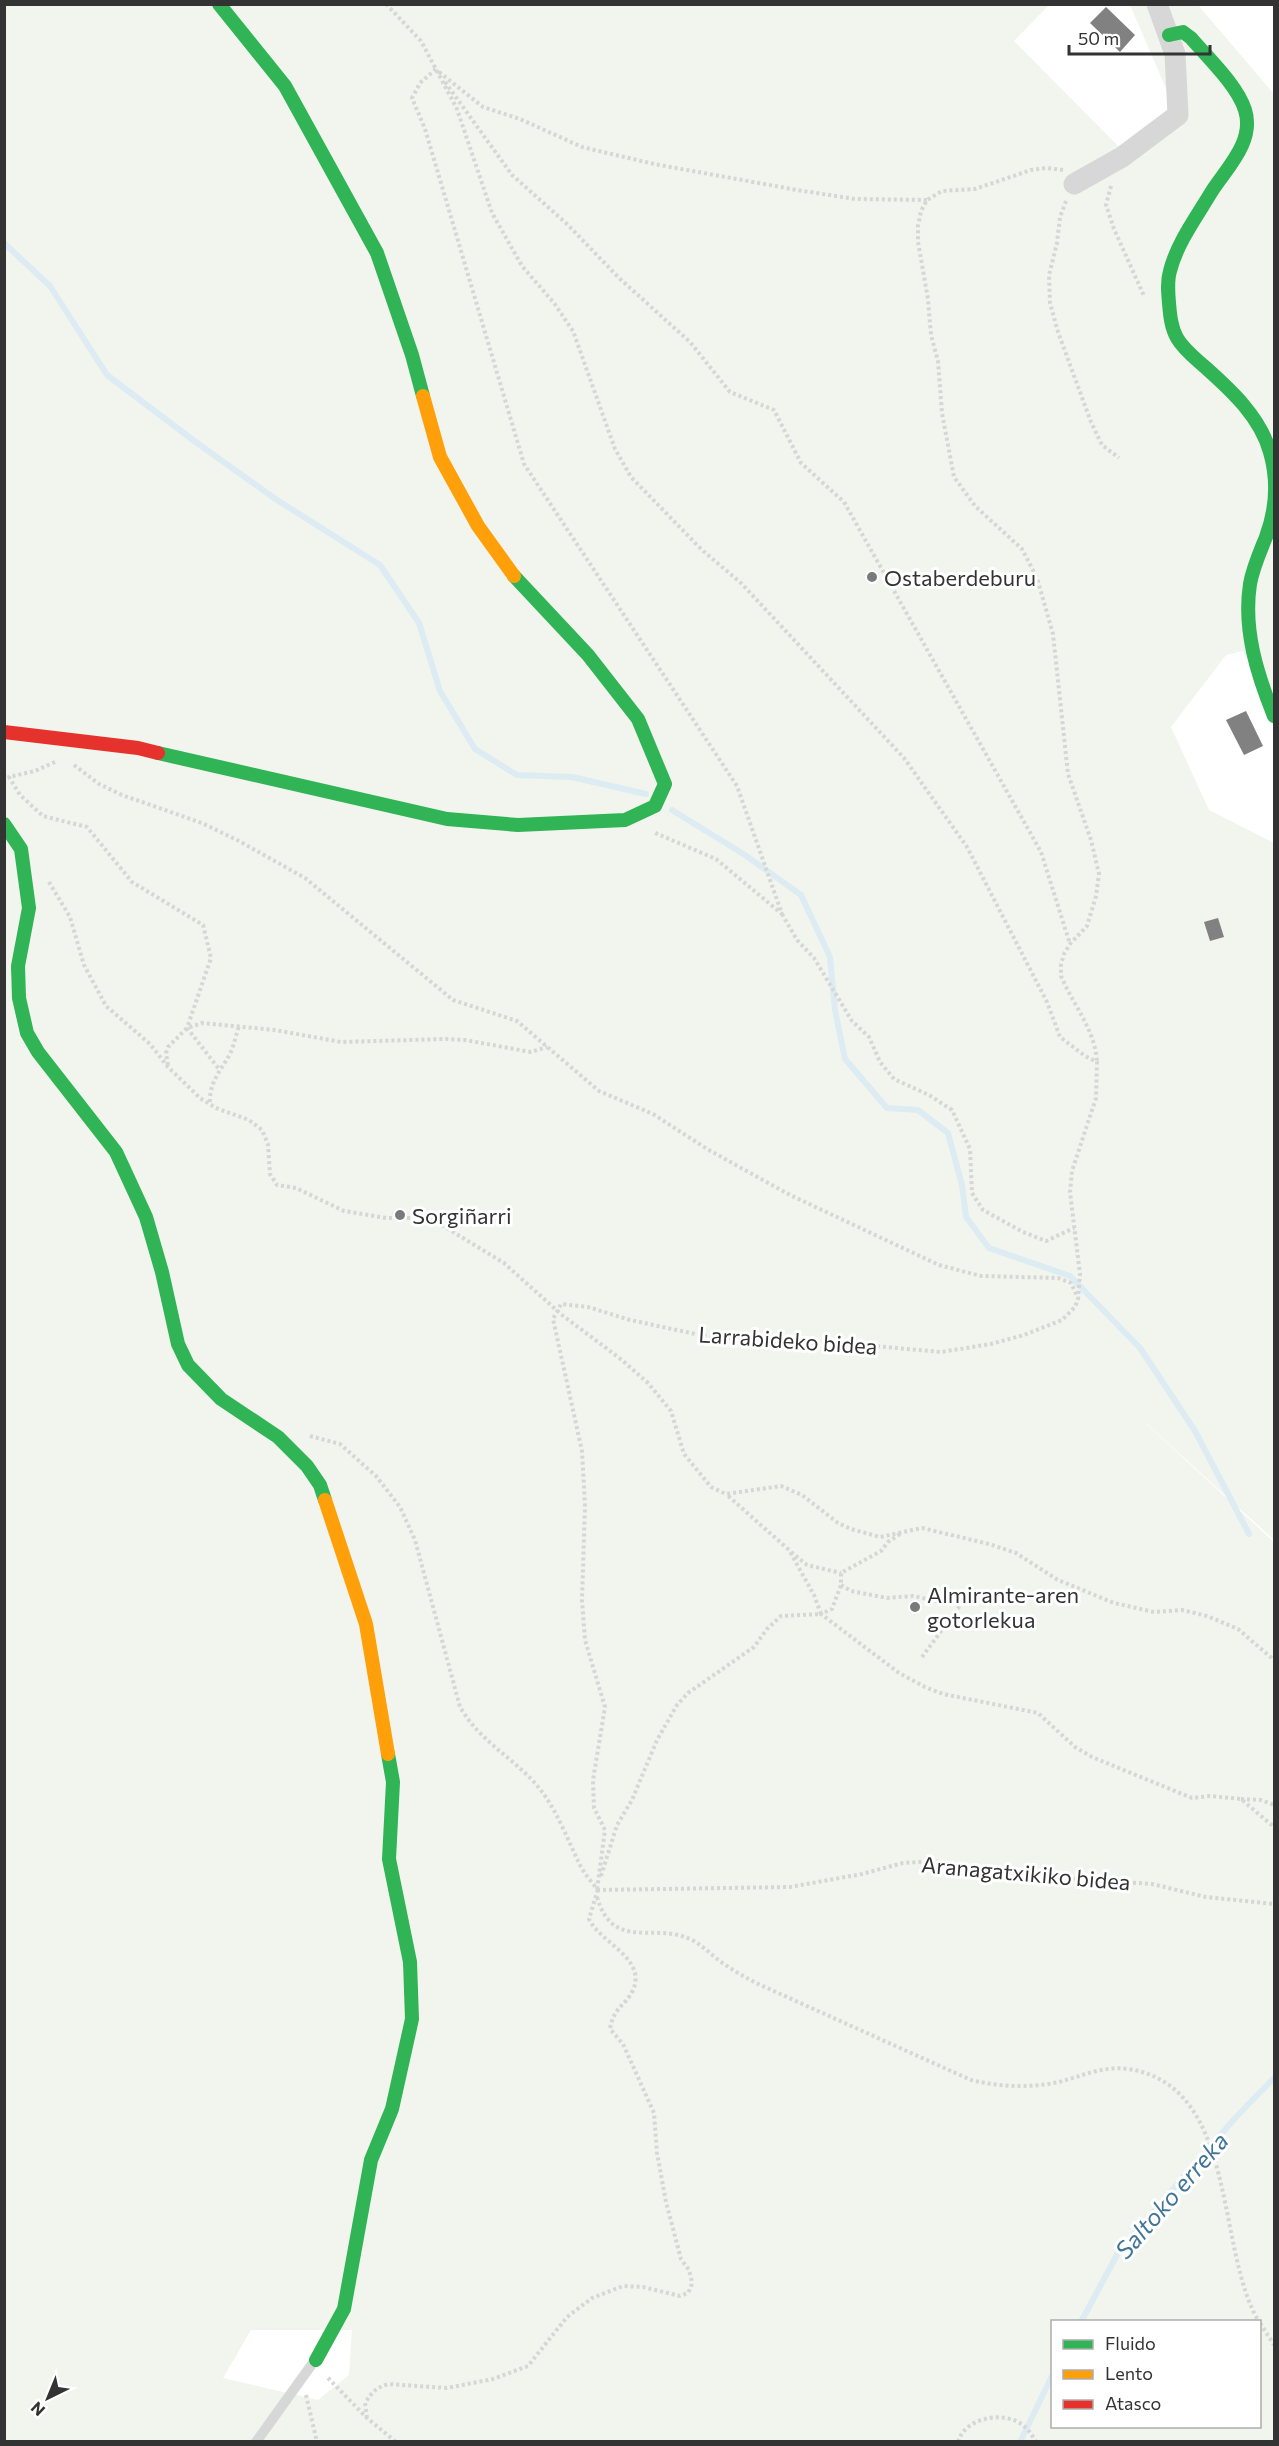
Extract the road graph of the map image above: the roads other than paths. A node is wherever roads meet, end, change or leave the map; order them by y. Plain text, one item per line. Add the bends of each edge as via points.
1 (219, 4) edge
2 (1157, 4) edge
3 (1169, 35) junction
4 (1081, 180) road end
5 (1274, 716) edge
6 (4, 732) edge
7 (4, 824) edge
8 (316, 2360) joint
9 (256, 2442) edge

1 - 6 street via 285,86 377,253 412,355 440,457 478,526 517,580 588,655 638,719 665,784 655,806 625,820 518,825 447,819 138,748
2 - 3 street
3 - 4 street via 1175,54 1178,115 1122,157
3 - 5 street via 1183,32 1191,38 1240,100 1247,117 1247,136 1238,155 1178,250 1168,281 1176,334 1190,354 1248,408 1270,453 1274,505 1250,583 1247,610 1250,638
7 - 8 street via 21,849 29,908 18,966 19,998 27,1033 116,1152 146,1217 178,1344 188,1365 221,1399 278,1437 320,1485 366,1624 393,1782 389,1859 410,1962 412,2019 392,2109 371,2160 344,2309
8 - 9 lane

